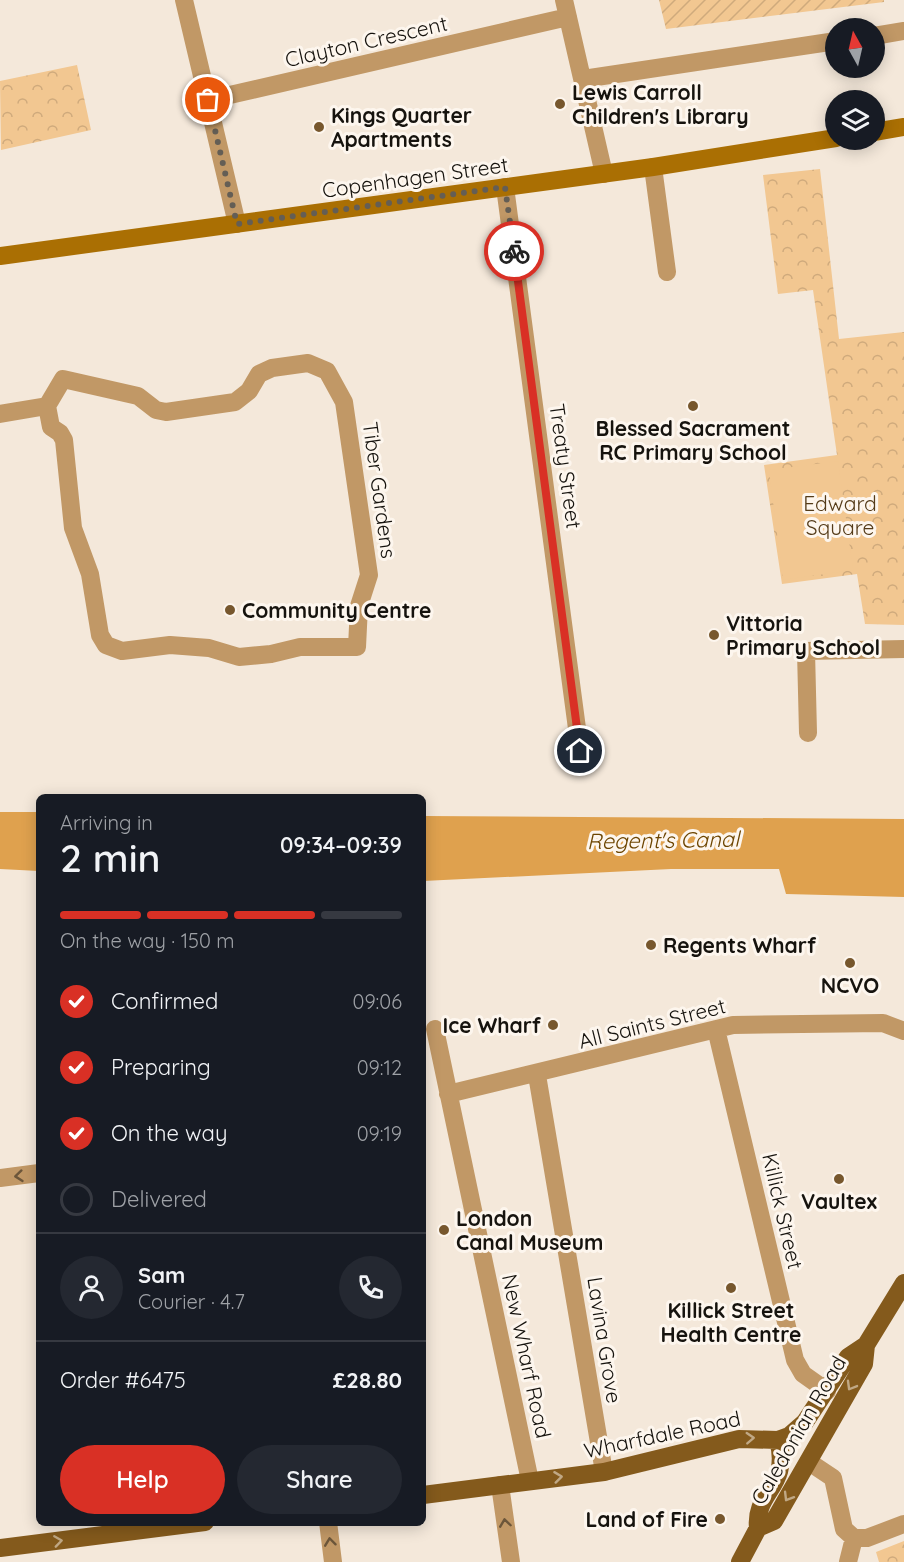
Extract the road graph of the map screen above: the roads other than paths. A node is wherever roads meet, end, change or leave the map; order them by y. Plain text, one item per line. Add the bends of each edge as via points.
1 (184, 0) edge
2 (566, 8) edge
3 (904, 31) edge
4 (885, 34) edge
5 (825, 43) edge
6 (583, 79) junction
7 (208, 100) junction
8 (904, 127) edge
9 (885, 130) edge
10 (825, 140) edge
11 (653, 167) junction
12 (604, 174) junction
13 (505, 187) junction
14 (237, 224) junction
15 (0, 256) edge
16 (667, 272) dead end
17 (48, 406) junction
18 (0, 414) edge
19 (904, 649) edge
20 (808, 733) dead end
21 (580, 751) dead end
22 (435, 1029) dead end
23 (716, 1029) junction
24 (904, 1031) edge
25 (537, 1075) junction
26 (448, 1094) junction
27 (36, 1173) edge
28 (0, 1178) edge
29 (904, 1283) edge
30 (866, 1345) junction
31 (827, 1391) junction
32 (778, 1440) junction
33 (809, 1462) junction
34 (604, 1472) junction
35 (530, 1481) junction
36 (500, 1485) junction
37 (426, 1495) edge
38 (904, 1524) edge
39 (145, 1526) edge
40 (328, 1526) edge
41 (116, 1528) edge
42 (759, 1528) junction
43 (854, 1538) junction
44 (0, 1548) edge
45 (333, 1562) edge
46 (511, 1562) edge
47 (740, 1562) edge
48 (848, 1562) edge

1 - 7 street
2 - 6 street
2 - 7 street, Clayton Crescent
3 - 4 street
5 - 6 street
6 - 12 street
7 - 14 street
8 - 9 main road
10 - 11 main road, Copenhagen Street
11 - 12 main road, Copenhagen Street
11 - 16 street
12 - 13 main road, Copenhagen Street
13 - 14 main road, Copenhagen Street
13 - 21 street, Treaty Street
14 - 15 main road, Copenhagen Street
17 - 17 street, Tiber Gardens via 63,378 138,396 156,410 166,412 235,402 249,391 259,374 272,368 308,363 327,371 344,402 369,575 359,606 357,647 300,647 239,657 199,647 170,645 122,651 106,645 100,634 86,557 73,528 64,440 51,427
17 - 18 street
19 - 20 street via 806,651
22 - 26 street, New Wharf Road
23 - 24 street, All Saints Street via 733,1025 883,1023
23 - 25 street, All Saints Street
23 - 31 street, Killick Street via 795,1360 802,1374
25 - 26 street, All Saints Street
25 - 34 street, Lavina Grove
26 - 35 street, New Wharf Road
27 -> 28 street
29 - 30 main road, Caledonian Road
30 - 31 main road via 848,1357
30 -> 33 main road, Caledonian Road via 864,1364
31 - 32 main road via 805,1422
34 -> 32 main road, Wharfdale Road via 739,1439
32 - 42 main road via 783,1463 757,1513
33 -> 42 main road, Caledonian Road via 774,1521
33 - 43 street via 833,1478 844,1529
35 -> 34 main road, Wharfdale Road
35 - 36 main road, Wharfdale Road
36 - 37 main road, Wharfdale Road
46 -> 36 street
38 - 43 street via 867,1538
39 - 41 main road
45 -> 40 street
44 -> 41 main road
42 - 47 main road, Caledonian Road
43 - 48 street

